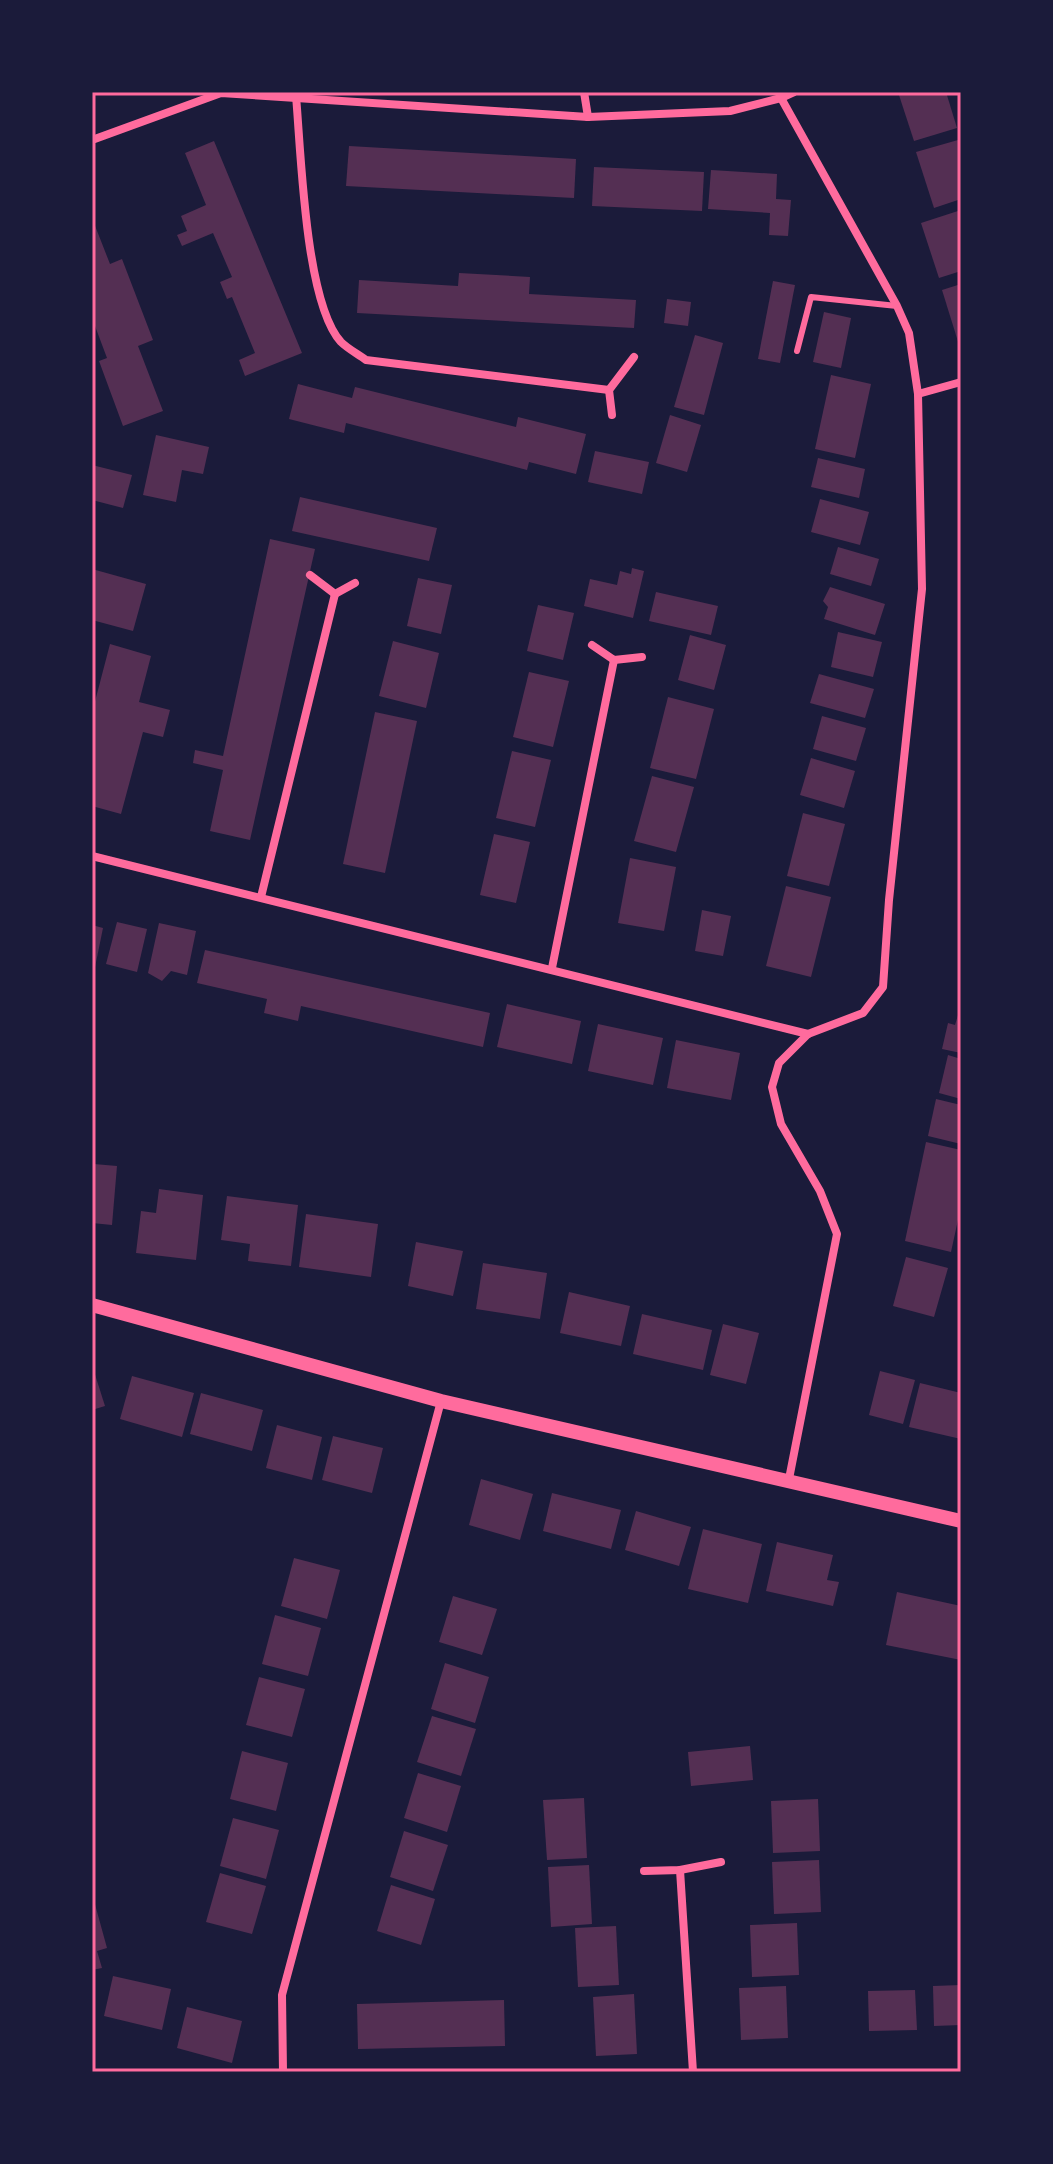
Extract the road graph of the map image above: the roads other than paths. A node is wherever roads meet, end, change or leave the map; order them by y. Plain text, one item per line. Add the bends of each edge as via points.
1 (584, 92) edge
2 (794, 92) edge
3 (296, 96) junction
4 (781, 98) junction
5 (588, 117) junction
6 (92, 140) edge
7 (897, 306) junction
8 (797, 351) dead end
9 (634, 357) dead end
10 (961, 382) edge
11 (609, 390) junction
12 (918, 394) junction
13 (612, 415) dead end
14 (310, 575) dead end
15 (355, 583) dead end
16 (335, 594) junction
17 (592, 645) dead end
18 (642, 657) dead end
19 (614, 660) junction
20 (92, 856) edge
21 (261, 897) junction
22 (552, 968) junction
23 (808, 1034) junction
24 (92, 1305) edge
25 (441, 1401) junction
26 (789, 1479) junction
27 (961, 1521) edge
28 (721, 1862) dead end
29 (680, 1870) junction
30 (644, 1871) dead end
31 (283, 2072) edge
32 (693, 2072) edge

1 - 5 street
2 - 4 street
3 - 5 street
3 - 6 street via 221,93
3 - 11 street via 311,256 321,300 340,341 366,360
4 - 5 street via 730,111
4 - 7 street
7 - 8 lane via 811,297
7 - 12 street via 909,333
9 - 11 street
10 - 12 street
11 - 13 street
12 - 23 street via 922,589 883,987 863,1013
14 - 16 street
15 - 16 street
16 - 21 street
17 - 19 street
18 - 19 street
19 - 22 street
20 - 21 street
21 - 22 street
22 - 23 street
23 - 26 street via 779,1063 772,1087 781,1124 820,1191 837,1234
24 - 25 street
25 - 26 street
25 - 31 street via 282,1995
26 - 27 street
28 - 29 street
29 - 30 street
29 - 32 street

